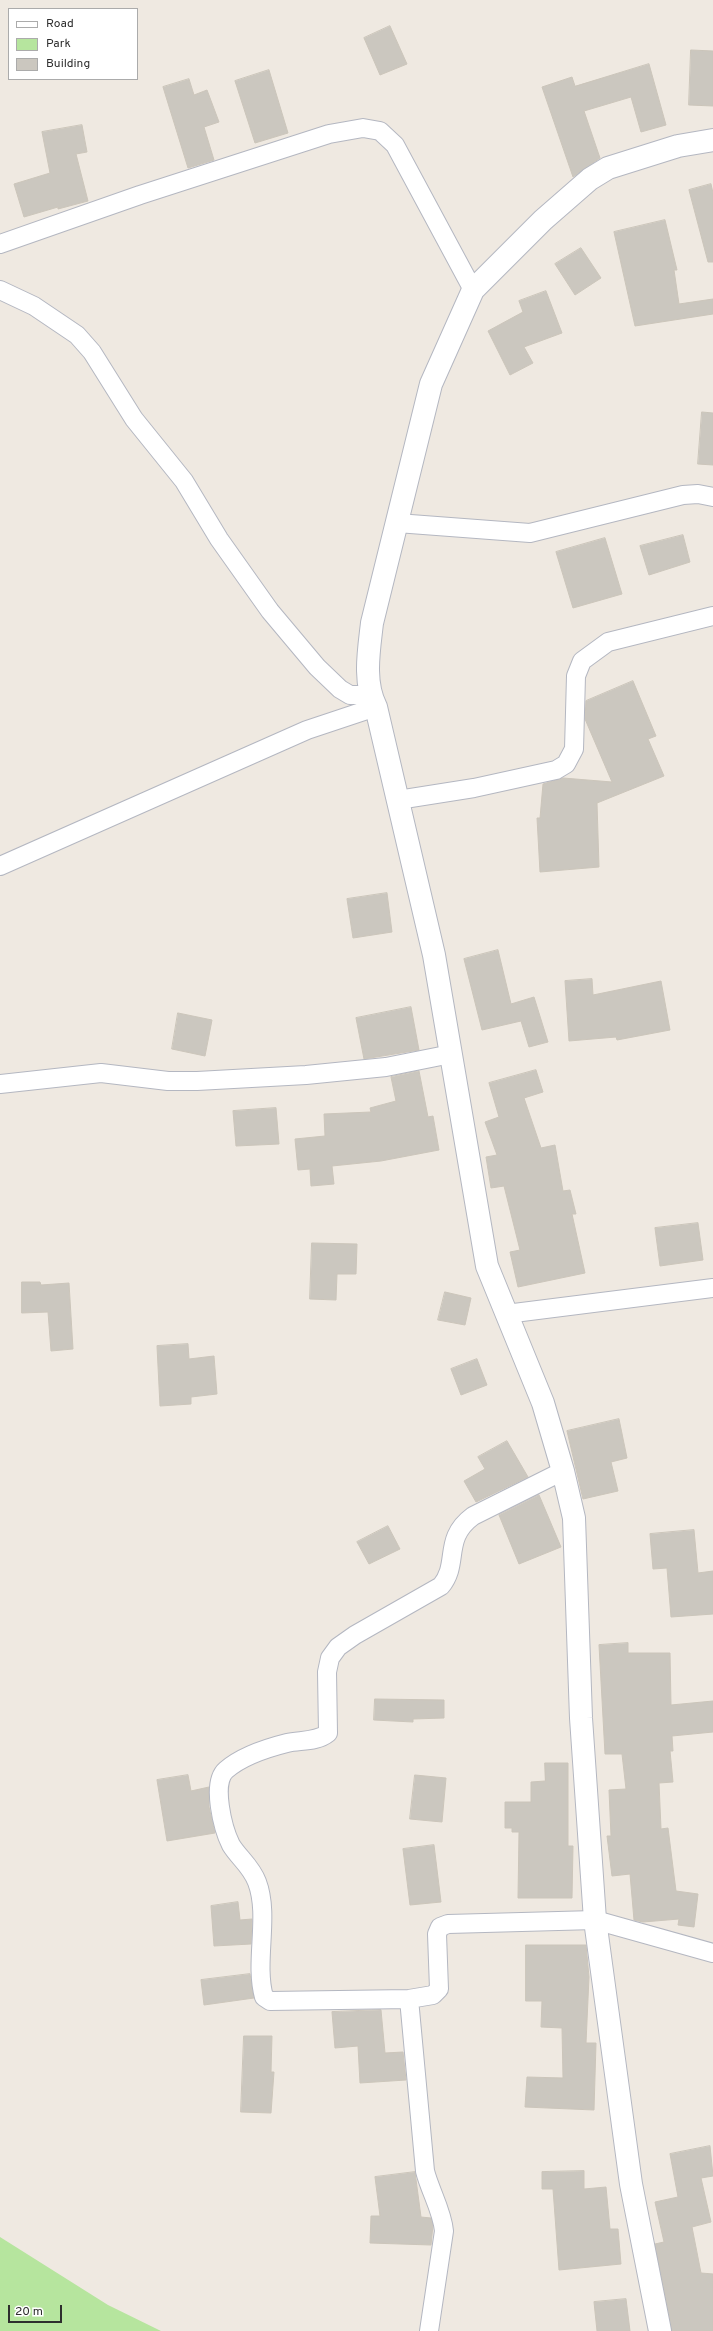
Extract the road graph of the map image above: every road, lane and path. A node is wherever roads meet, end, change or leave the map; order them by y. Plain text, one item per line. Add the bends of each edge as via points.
1 (713, 140) edge
2 (0, 244) edge
3 (0, 290) edge
4 (473, 290) junction
5 (713, 497) edge
6 (397, 523) junction
7 (713, 616) edge
8 (373, 701) junction
9 (398, 800) junction
10 (0, 866) edge
11 (451, 1054) junction
12 (0, 1084) edge
13 (713, 1288) edge
14 (506, 1314) junction
15 (563, 1471) junction
16 (595, 1920) junction
17 (713, 1953) edge
18 (410, 1999) junction
19 (429, 2331) edge
20 (660, 2331) edge

1 - 4 street via 671,148 608,168 590,179 543,220
2 - 4 street via 140,195 329,134 363,128 380,131 395,145
3 - 8 street via 40,310 77,335 92,352 134,419 184,481 219,539 270,611 318,668 340,689 350,696
4 - 6 street via 431,384
5 - 6 street via 683,495 530,533
6 - 8 street via 372,623 368,654
7 - 9 street via 608,642 582,661 576,676 574,749 566,764 556,770 474,788
8 - 9 street
8 - 10 street
9 - 11 street via 401,822 434,955
11 - 12 street via 386,1067 306,1075 196,1081 101,1073
11 - 14 street via 487,1266
13 - 14 street
14 - 15 street via 543,1403
15 - 16 street via 574,1518 581,1718
15 - 18 street via 473,1516 464,1523 451,1549 448,1577 441,1586 338,1647 330,1658 327,1672 328,1733 321,1738 286,1744 237,1761 224,1771 219,1781 217,1793 231,1845 250,1867 258,1883 264,1997 270,2001
16 - 17 street
16 - 18 street via 440,1926 437,1934 438,1992
16 - 20 street via 631,2184
18 - 19 street via 425,2171 443,2218 444,2231

